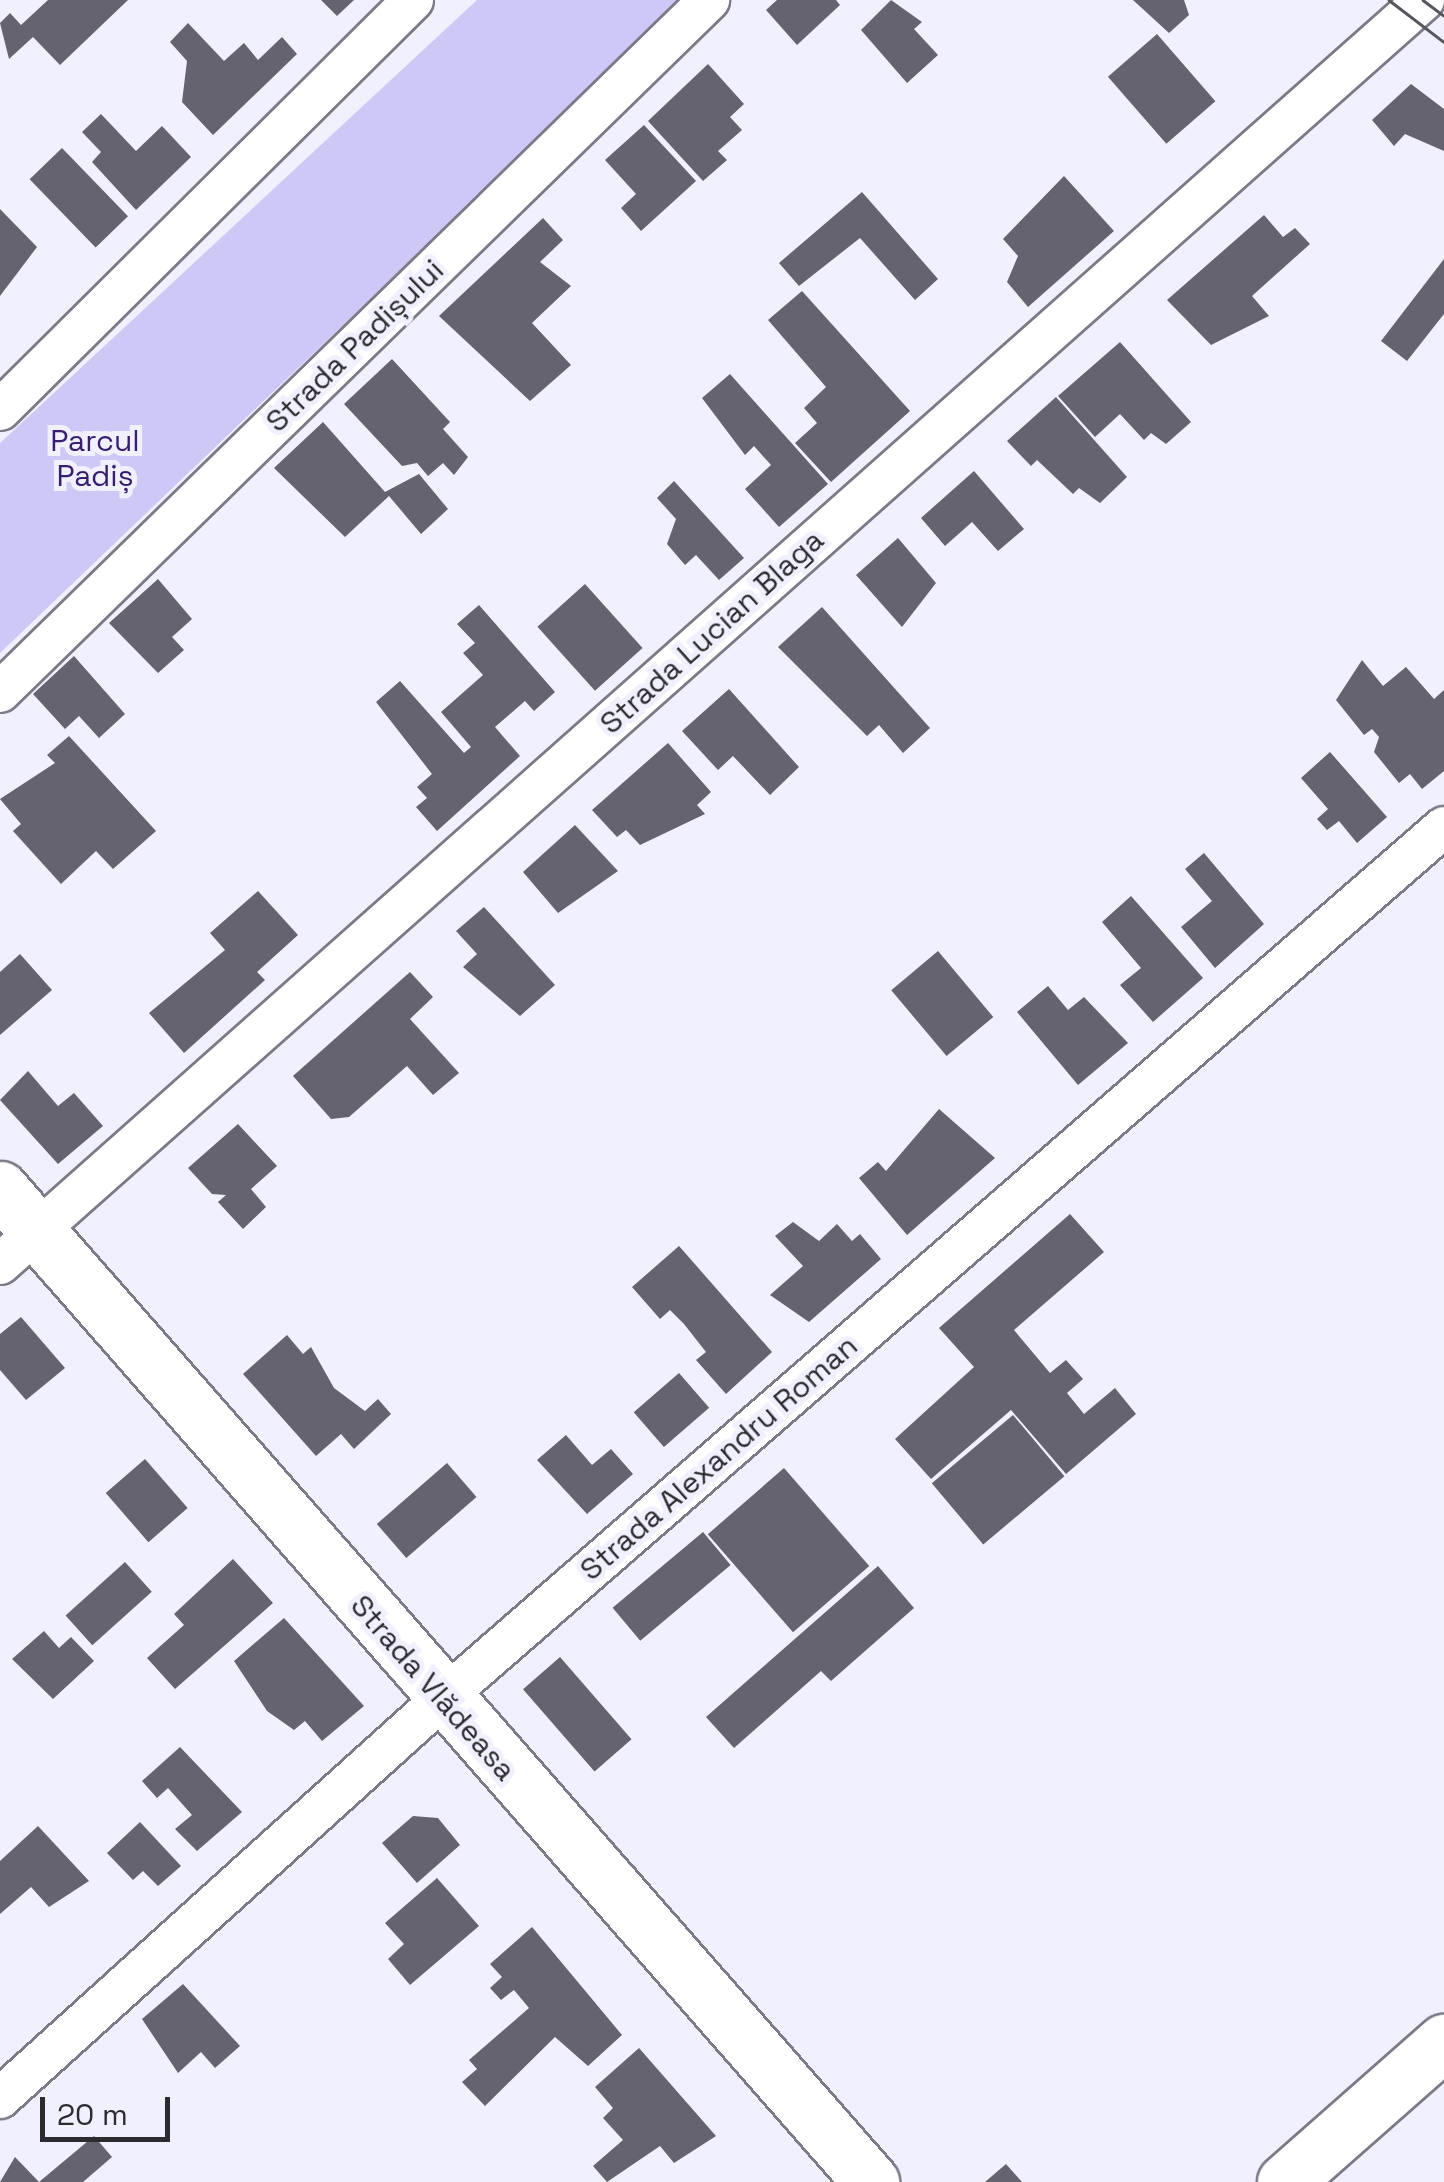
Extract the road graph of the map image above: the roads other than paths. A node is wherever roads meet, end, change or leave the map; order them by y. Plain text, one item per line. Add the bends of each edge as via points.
1 (413, 0) edge
2 (709, 0) edge
3 (1424, 0) edge
4 (0, 410) edge
5 (0, 692) edge
6 (1444, 827) edge
7 (0, 1189) edge
8 (18, 1248) edge
9 (442, 1699) junction
10 (1444, 2042) edge
11 (0, 2098) edge
12 (871, 2182) edge
13 (1285, 2182) edge

1 - 4 street
2 - 5 street, Strada Padișului
3 - 8 street, Strada Lucian Blaga
6 - 9 street, Strada Alexandru Roman
7 - 8 street, Strada Vlădeasa
8 - 9 street, Strada Vlădeasa
9 - 11 street, Strada Alexandru Roman
9 - 12 street, Strada Vlădeasa
10 - 13 street

